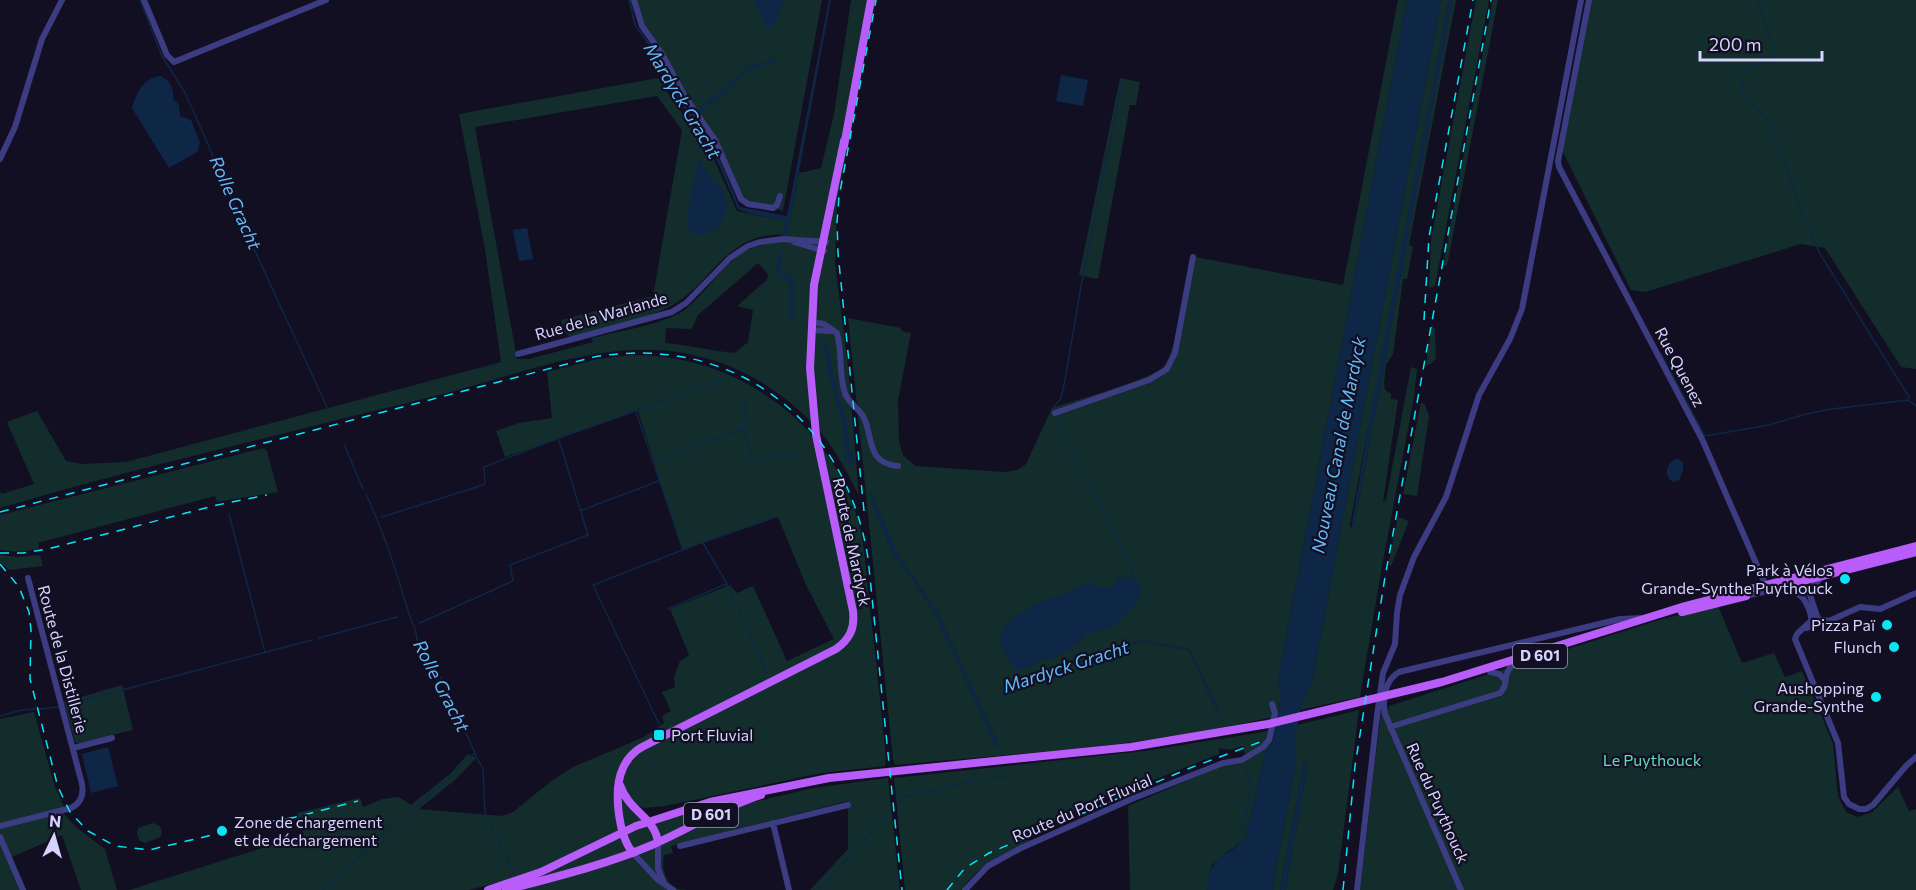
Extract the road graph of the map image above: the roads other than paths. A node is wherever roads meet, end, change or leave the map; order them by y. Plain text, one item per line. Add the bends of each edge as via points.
1 (62, 0) edge
2 (144, 0) edge
3 (326, 0) edge
4 (634, 0) edge
5 (871, 0) edge
6 (1581, 0) edge
7 (1588, 0) edge
8 (0, 159) edge
9 (780, 196) dead end
10 (823, 246) junction
11 (1192, 257) dead end
12 (812, 326) junction
13 (518, 354) dead end
14 (1055, 413) dead end
15 (898, 466) dead end
16 (1916, 546) edge
17 (1916, 552) edge
18 (1822, 577) junction
19 (28, 578) dead end
20 (1766, 586) junction
21 (1916, 593) edge
22 (1743, 596) junction
23 (1811, 612) junction
24 (1651, 616) junction
25 (1818, 619) junction
26 (1829, 621) junction
27 (1811, 627) junction
28 (1801, 630) junction
29 (1571, 631) junction
30 (1574, 643) junction
31 (1514, 664) junction
32 (1490, 672) junction
33 (1505, 680) junction
34 (1394, 696) junction
35 (1272, 704) dead end
36 (1390, 727) junction
37 (112, 738) dead end
38 (73, 748) junction
39 (1916, 757) edge
40 (878, 774) junction
41 (620, 778) junction
42 (848, 805) dead end
43 (640, 813) junction
44 (666, 815) junction
45 (649, 821) junction
46 (773, 823) junction
47 (0, 826) edge
48 (622, 833) junction
49 (0, 837) edge
50 (658, 843) junction
51 (680, 846) dead end
52 (633, 853) junction
53 (664, 884) junction
54 (23, 890) edge
55 (488, 890) edge
56 (506, 890) edge
57 (673, 890) edge
58 (789, 890) edge
59 (964, 890) edge
60 (1357, 890) edge
61 (1461, 890) edge

1 - 8 street via 42,39 15,127
2 - 3 street via 166,55 174,62
4 - 9 street via 642,26 716,143 743,202 772,208
5 - 10 main road, Route de Mardyck
6 - 60 street via 1522,309 1479,395 1446,497 1414,557 1398,603 1395,644 1383,676 1375,726
7 - 20 street, Rue Quenez via 1559,167 1702,439
10 - 12 main road, Route de Mardyck via 813,293
10 - 13 street, Rue de la Warlande via 776,239 757,243 737,252 689,301 672,312
11 - 14 street via 1175,353 1167,369 1149,380
12 - 15 street via 821,323 834,329 845,393 864,419 876,454 886,464
12 - 41 main road, Route de Mardyck via 813,413 853,615 852,632 836,649 639,749 625,762
16 - 20 main road, D 601
17 - 18 main road, D 601
18 - 22 main road, D 601
18 - 25 street via 1810,594
19 - 38 street, Route de la Distillerie
20 - 24 main road, D 601
21 - 26 street via 1880,609 1860,607
22 - 23 street via 1793,590 1801,595
22 - 30 main road, D 601
23 - 25 street
23 - 28 street via 1810,623
24 - 29 street via 1622,618
24 - 30 main road, D 601
25 - 26 street
25 - 27 street
26 - 27 street
27 - 28 street
28 - 39 street via 1795,639 1838,743 1848,803 1862,809 1872,806
29 - 30 street
29 - 36 street, Rue du Puythouck via 1399,672 1388,682 1384,701
30 - 31 main road, D 601
30 - 34 main road, D 601
31 - 32 main road, D 601
31 - 33 street, Rue du Puythouck via 1507,670
32 - 33 street
32 - 34 main road, D 601
33 - 36 street, Rue du Puythouck via 1498,694
34 - 40 main road, D 601 via 1268,726 1131,747
35 - 59 street, Route du Port Fluvial via 1275,715 1270,738 1266,745 1240,761 1220,764 1136,797 1007,854
36 - 61 street, Rue du Puythouck
37 - 38 street, Route de la Distillerie
38 - 47 street, Route de la Distillerie via 83,789 78,803
40 - 44 main road, D 601 via 782,786
40 - 50 main road, D 601 via 759,796
41 - 43 main road via 626,799
41 - 48 main road, Route de Mardyck
42 - 46 street
43 - 44 main road
43 - 45 main road
44 - 45 main road, D 601
45 - 48 main road, D 601
45 - 50 main road
46 - 51 street
46 - 58 street
48 - 52 main road, Route de Mardyck
48 - 55 main road, D 601 via 541,872
49 - 54 street
50 - 52 main road, D 601
50 - 53 street via 658,869
52 - 53 street
52 - 56 main road, D 601
53 - 57 street

